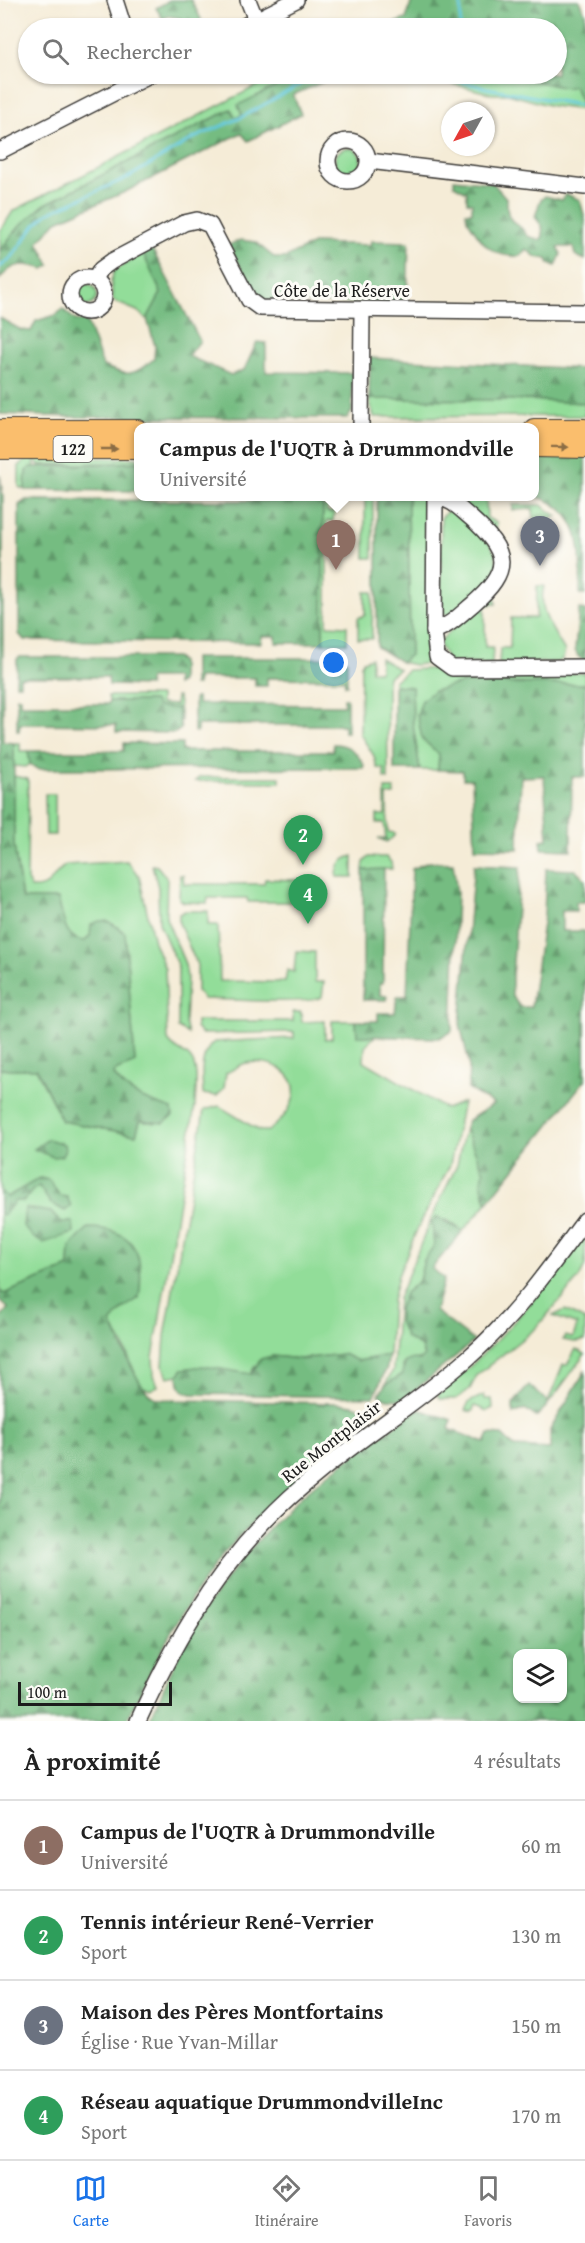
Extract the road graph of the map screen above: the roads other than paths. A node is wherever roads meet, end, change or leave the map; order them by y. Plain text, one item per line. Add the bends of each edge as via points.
1 (115, 0) edge
2 (248, 0) edge
3 (296, 0) edge
4 (121, 18) edge
5 (255, 18) edge
6 (260, 18) edge
7 (127, 84) edge
8 (0, 151) edge
9 (369, 161) dead end
10 (585, 187) edge
11 (95, 279) dead end
12 (362, 310) junction
13 (585, 312) edge
14 (361, 423) edge
15 (539, 429) edge
16 (585, 429) edge
17 (134, 430) edge
18 (4, 440) edge
19 (539, 447) edge
20 (585, 448) edge
21 (134, 449) edge
22 (435, 501) edge
23 (451, 501) edge
24 (435, 631) junction
25 (585, 667) edge
26 (585, 1220) edge
27 (138, 1721) edge

1 - 4 street
2 - 5 street
3 - 6 street
7 - 8 street
9 - 10 street
11 - 12 street, Côte de la Réserve via 112,261 197,220 210,225 249,300 260,308
12 - 13 street, Côte de la Réserve
12 - 14 street
15 - 16 main road
17 - 18 main road
18 -> 21 main road, 122
19 -> 20 main road
22 - 24 street
23 - 24 street via 488,533 501,563 500,573 491,588 451,623
24 - 25 street via 437,657 452,668
26 - 27 street, Rue Montplaisir via 532,1291 480,1347 318,1474 254,1534 225,1568 187,1625

